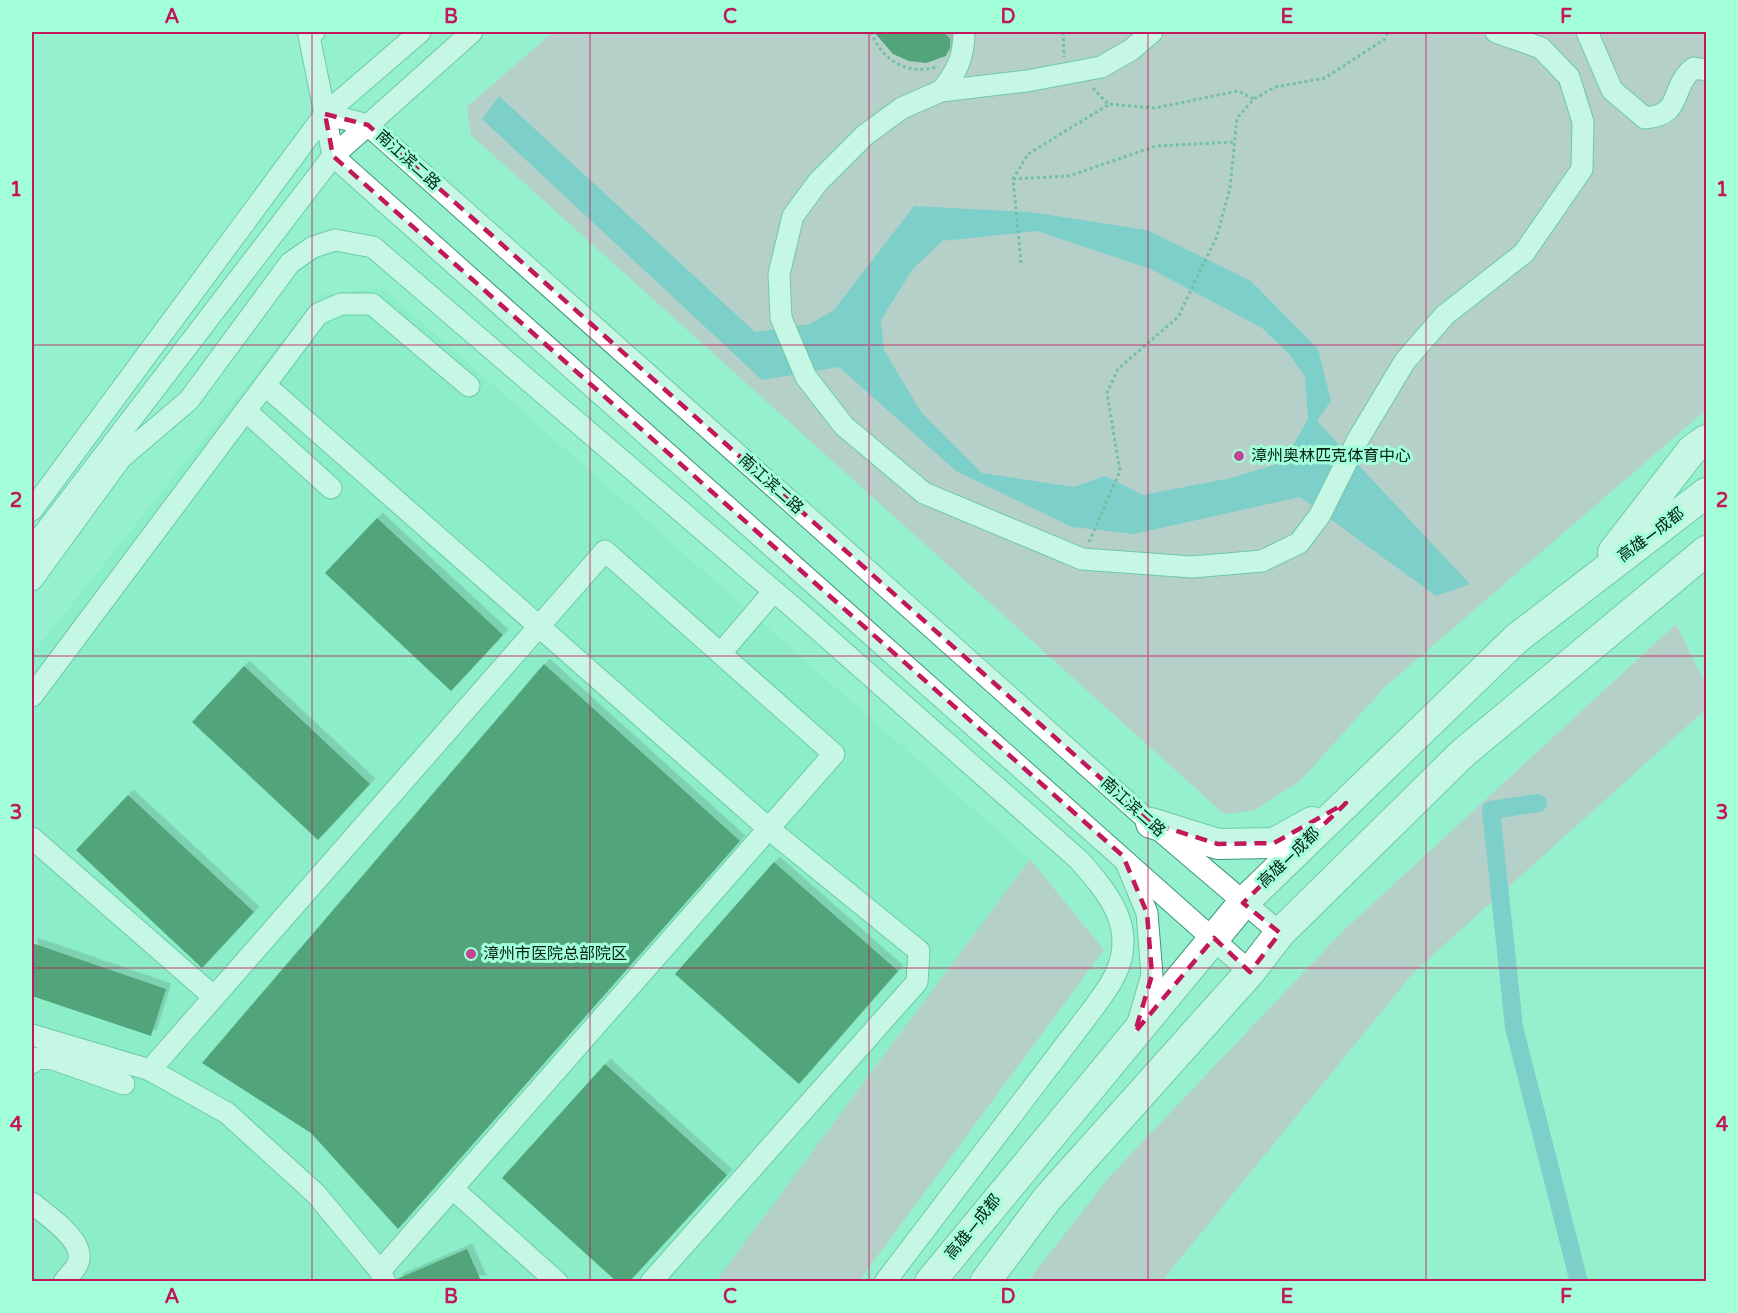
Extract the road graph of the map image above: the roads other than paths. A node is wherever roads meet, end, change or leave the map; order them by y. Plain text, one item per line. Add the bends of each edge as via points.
1 (420, 32) edge
2 (472, 32) edge
3 (1152, 32) edge
4 (1496, 32) edge
5 (1587, 32) edge
6 (311, 33) edge
7 (964, 40) edge
8 (1707, 70) edge
9 (941, 91) junction
10 (325, 114) junction
11 (368, 125) junction
12 (333, 156) junction
13 (265, 385) junction
14 (469, 386) dead end
15 (246, 411) junction
16 (1707, 440) edge
17 (331, 488) dead end
18 (1707, 493) edge
19 (32, 510) edge
20 (32, 549) edge
21 (1707, 551) edge
22 (1694, 568) edge
23 (1593, 579) junction
24 (32, 580) edge
25 (774, 591) junction
26 (540, 627) junction
27 (721, 653) junction
28 (32, 696) edge
29 (1346, 803) junction
30 (1151, 823) junction
31 (769, 829) junction
32 (32, 838) edge
33 (1123, 856) junction
34 (1243, 903) junction
35 (1280, 933) junction
36 (1214, 938) junction
37 (1250, 972) junction
38 (214, 997) junction
39 (1135, 1032) junction
40 (32, 1035) edge
41 (32, 1063) edge
42 (150, 1070) junction
43 (124, 1084) dead end
44 (453, 1189) junction
45 (32, 1203) edge
46 (383, 1276) edge
47 (64, 1281) edge
48 (557, 1281) edge
49 (651, 1281) edge
50 (885, 1281) edge
51 (930, 1281) edge
52 (986, 1281) edge

1 - 10 street
2 - 11 street, 南江滨二路
3 - 9 street via 1101,67
4 - 9 street via 1540,48 1569,77 1583,122 1582,169 1524,252 1445,315 1405,361 1357,441 1320,515 1299,543 1262,561 1192,567 1082,559 924,493 844,426 806,377 781,318 779,274 793,216 818,182 865,135 902,108
5 - 8 street via 1612,90 1645,118 1659,117 1673,107 1684,75 1694,68
6 - 10 street
7 - 9 street via 958,70
10 - 11 street
10 - 12 street
10 - 19 street
11 - 12 street
11 - 30 street, 南江滨二路
12 - 20 street
12 - 33 street
13 - 14 street via 318,314 341,304 372,304
13 - 15 street
13 - 26 street
15 - 17 street
15 - 28 street
16 - 23 highway via 1692,450
18 - 23 highway, 高雄—成都
21 - 22 highway
22 - 35 highway via 1464,753
23 - 29 highway, 高雄—成都 via 1516,638
24 - 25 street via 121,458 189,400 290,263 313,247 335,240 373,247
25 - 27 street
25 - 50 street via 1079,860 1109,893 1125,936 1116,974 1095,1006
26 - 27 street via 605,551
26 - 31 street
26 - 38 street
27 - 31 street via 834,754
29 - 30 highway via 1274,843 1218,844
29 - 34 highway, 高雄—成都
30 - 34 street, 南江滨二路
31 - 44 street
31 - 49 street via 918,951 917,982
32 - 38 street
33 - 36 street
33 - 39 street via 1147,913 1152,975
34 - 35 street, 南江滨二路
34 - 36 highway, 高雄—成都
35 - 37 highway
36 - 37 street
36 - 39 highway, 高雄—成都
37 - 52 highway via 1047,1199
38 - 42 street
39 - 51 highway, 高雄—成都
40 - 42 street
41 - 43 street via 38,1058 53,1059
42 - 46 street via 227,1113 316,1194
44 - 46 street
44 - 48 street
45 - 47 street via 79,1247 79,1262

